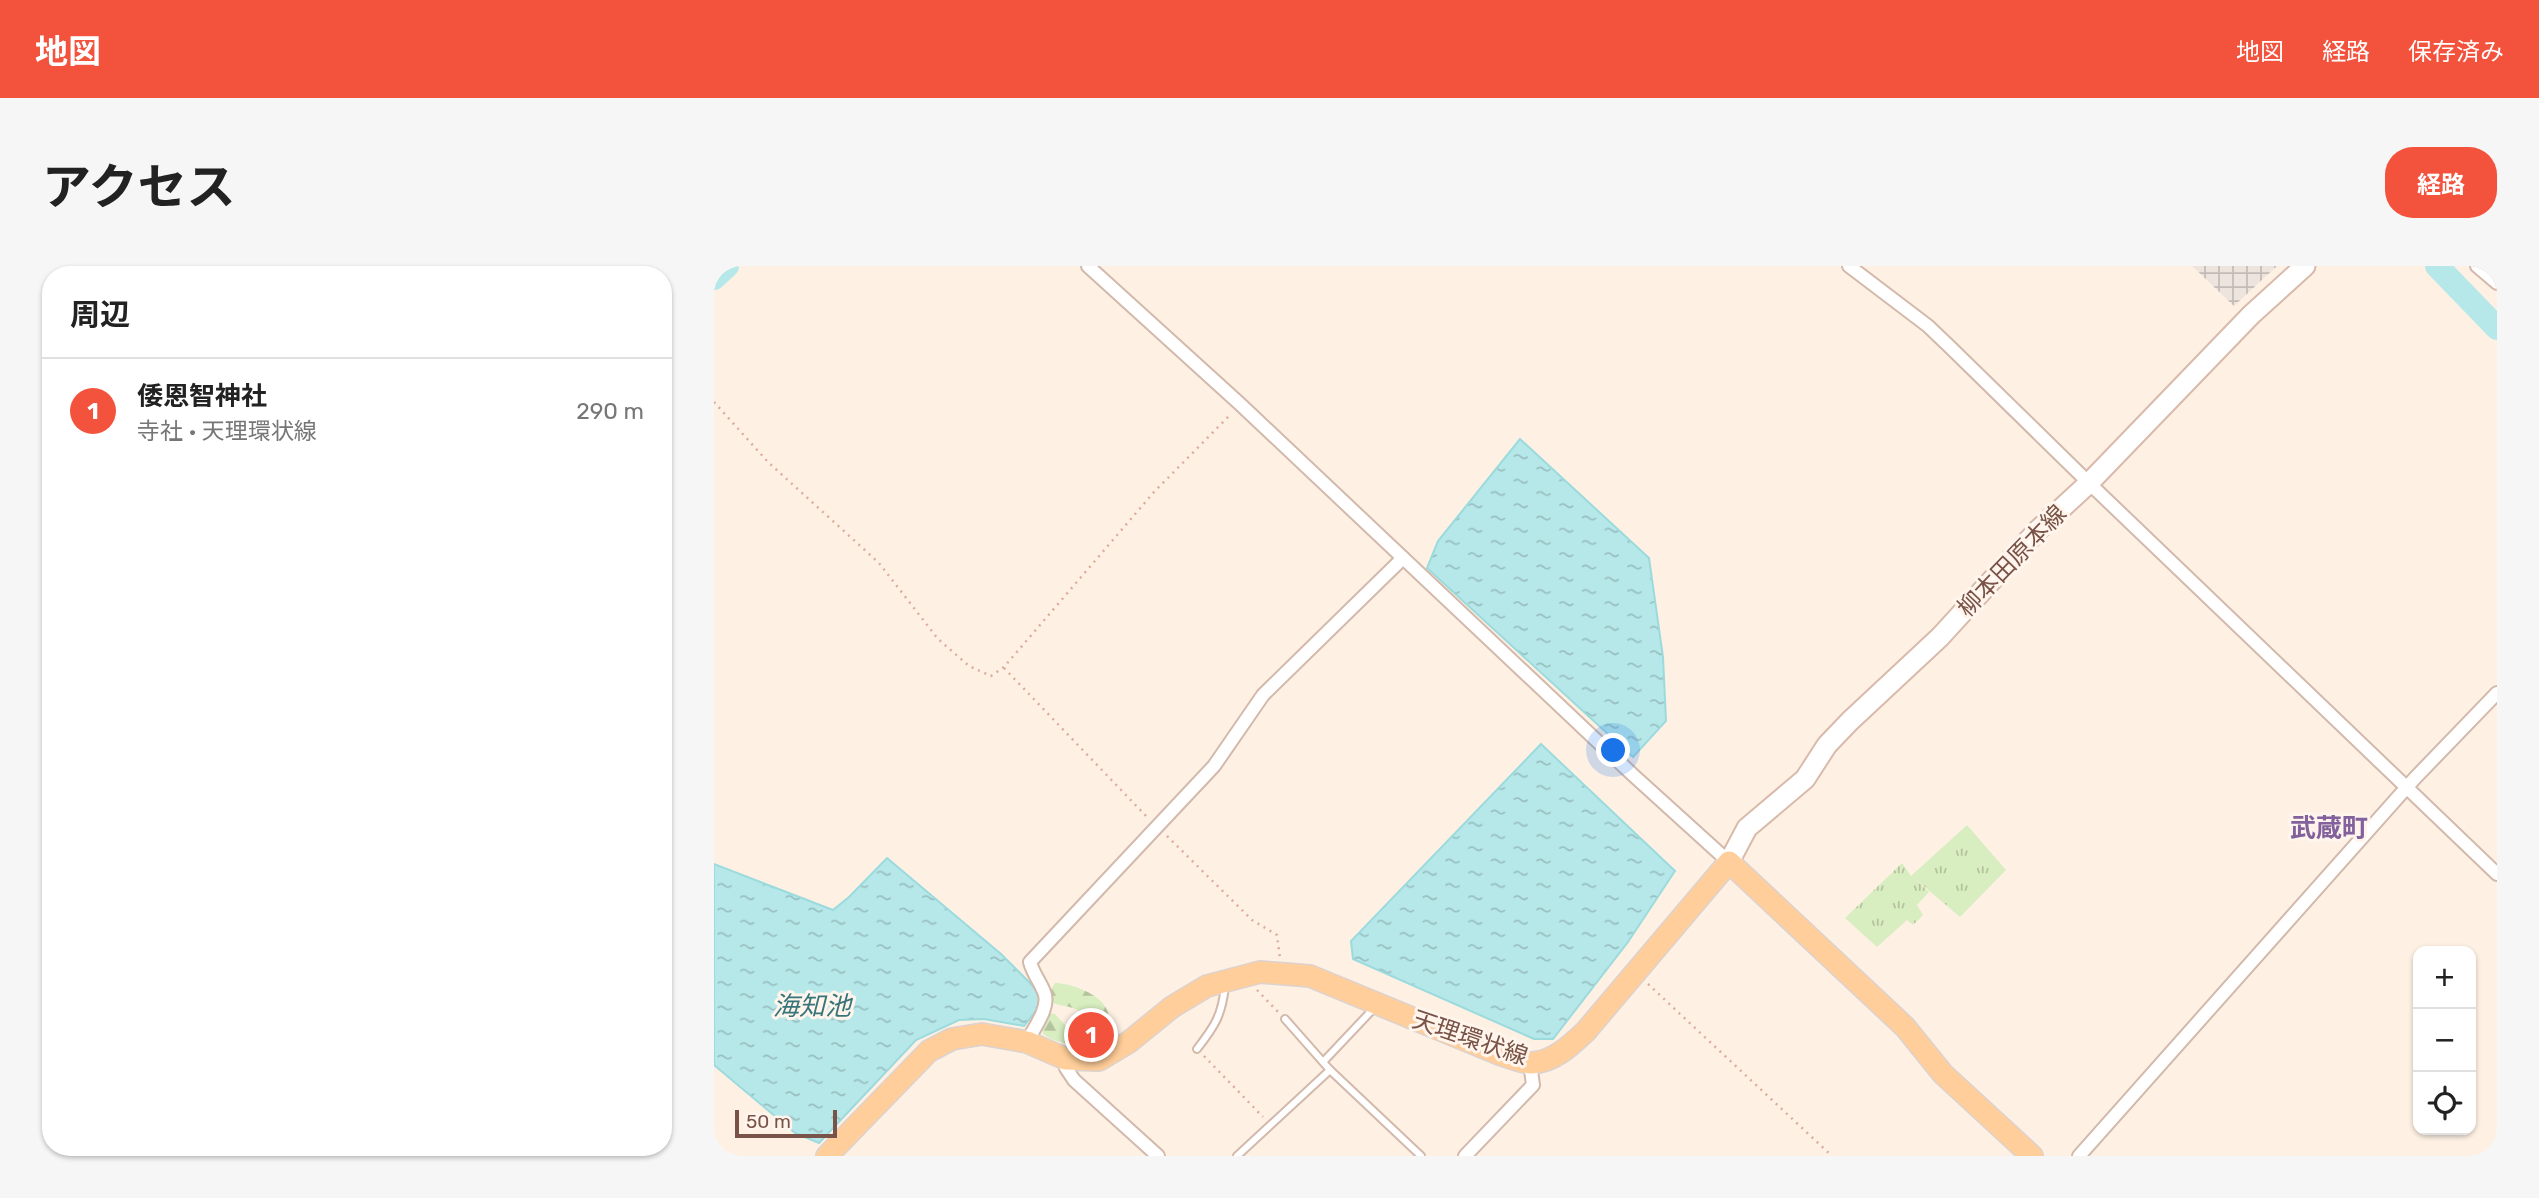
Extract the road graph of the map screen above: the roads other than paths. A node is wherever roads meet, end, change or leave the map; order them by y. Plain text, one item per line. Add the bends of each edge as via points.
1 (1087, 266) edge
2 (1849, 266) edge
3 (2305, 266) edge
4 (2477, 266) edge
5 (2497, 283) edge
6 (2089, 483) junction
7 (1404, 558) junction
8 (2497, 693) edge
9 (2407, 788) junction
10 (1729, 862) junction
11 (2497, 874) edge
12 (1234, 978) junction
13 (1377, 1005) junction
14 (1284, 1019) road end
15 (1027, 1042) junction
16 (1198, 1049) road end
17 (1066, 1059) junction
18 (1324, 1061) junction
19 (1530, 1063) junction
20 (1330, 1070) junction
21 (827, 1156) edge
22 (1158, 1156) edge
23 (1237, 1156) edge
24 (1421, 1156) edge
25 (1465, 1156) edge
26 (2032, 1156) edge
27 (2079, 1156) edge

1 - 7 street
2 - 6 street via 1936,334
3 - 6 main road, 柳本田原本線 via 2251,314
4 - 5 street
6 - 9 street
6 - 10 main road, 柳本田原本線 via 2037,531 1940,637 1850,720 1805,779 1747,828
7 - 10 street
7 - 15 street via 1263,695 1214,766 1030,962 1046,1002
8 - 9 street
9 - 11 street
9 - 27 street
10 - 19 main road, 天理環状線 via 1586,1031 1566,1050
10 - 26 main road via 1905,1027 1943,1074
12 - 13 main road, 天理環状線 via 1280,972 1310,976
12 - 16 lane via 1216,1026
12 - 17 main road, 天理環状線 via 1207,986 1172,1007 1099,1060
13 - 18 lane
13 - 19 main road, 天理環状線
14 - 18 lane
15 - 17 main road, 天理環状線
15 - 21 main road, 天理環状線 via 982,1034 952,1039 929,1051
17 - 22 street via 1074,1080
18 - 20 lane
19 - 25 street via 1532,1085
20 - 23 lane
20 - 24 lane

